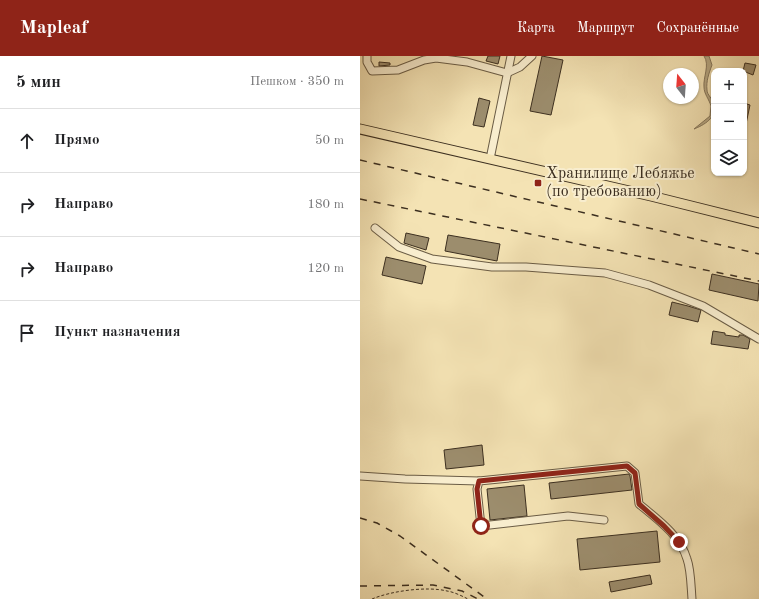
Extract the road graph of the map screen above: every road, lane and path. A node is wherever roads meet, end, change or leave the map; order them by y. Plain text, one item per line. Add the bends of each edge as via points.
1 (367, 56) edge
2 (511, 56) edge
3 (532, 56) edge
4 (507, 72) junction
5 (360, 129) edge
6 (490, 159) junction
7 (759, 223) edge
8 (375, 228) dead end
9 (759, 340) edge
10 (360, 476) edge
11 (479, 481) junction
12 (604, 520) dead end
13 (372, 599) edge
14 (468, 599) edge
15 (692, 599) edge

1 - 4 lane via 372,72 398,70 436,58 467,62
2 - 4 lane
3 - 4 lane via 520,67
4 - 6 lane
5 - 6 main road
6 - 7 main road
8 - 9 lane via 399,247 432,259 492,268 526,267 605,273 642,283 703,306
10 - 11 lane
11 - 12 lane via 477,489 481,526 568,516
11 - 15 lane via 627,466 635,473 639,504 679,542 688,559
13 - 14 path via 404,590 447,591

